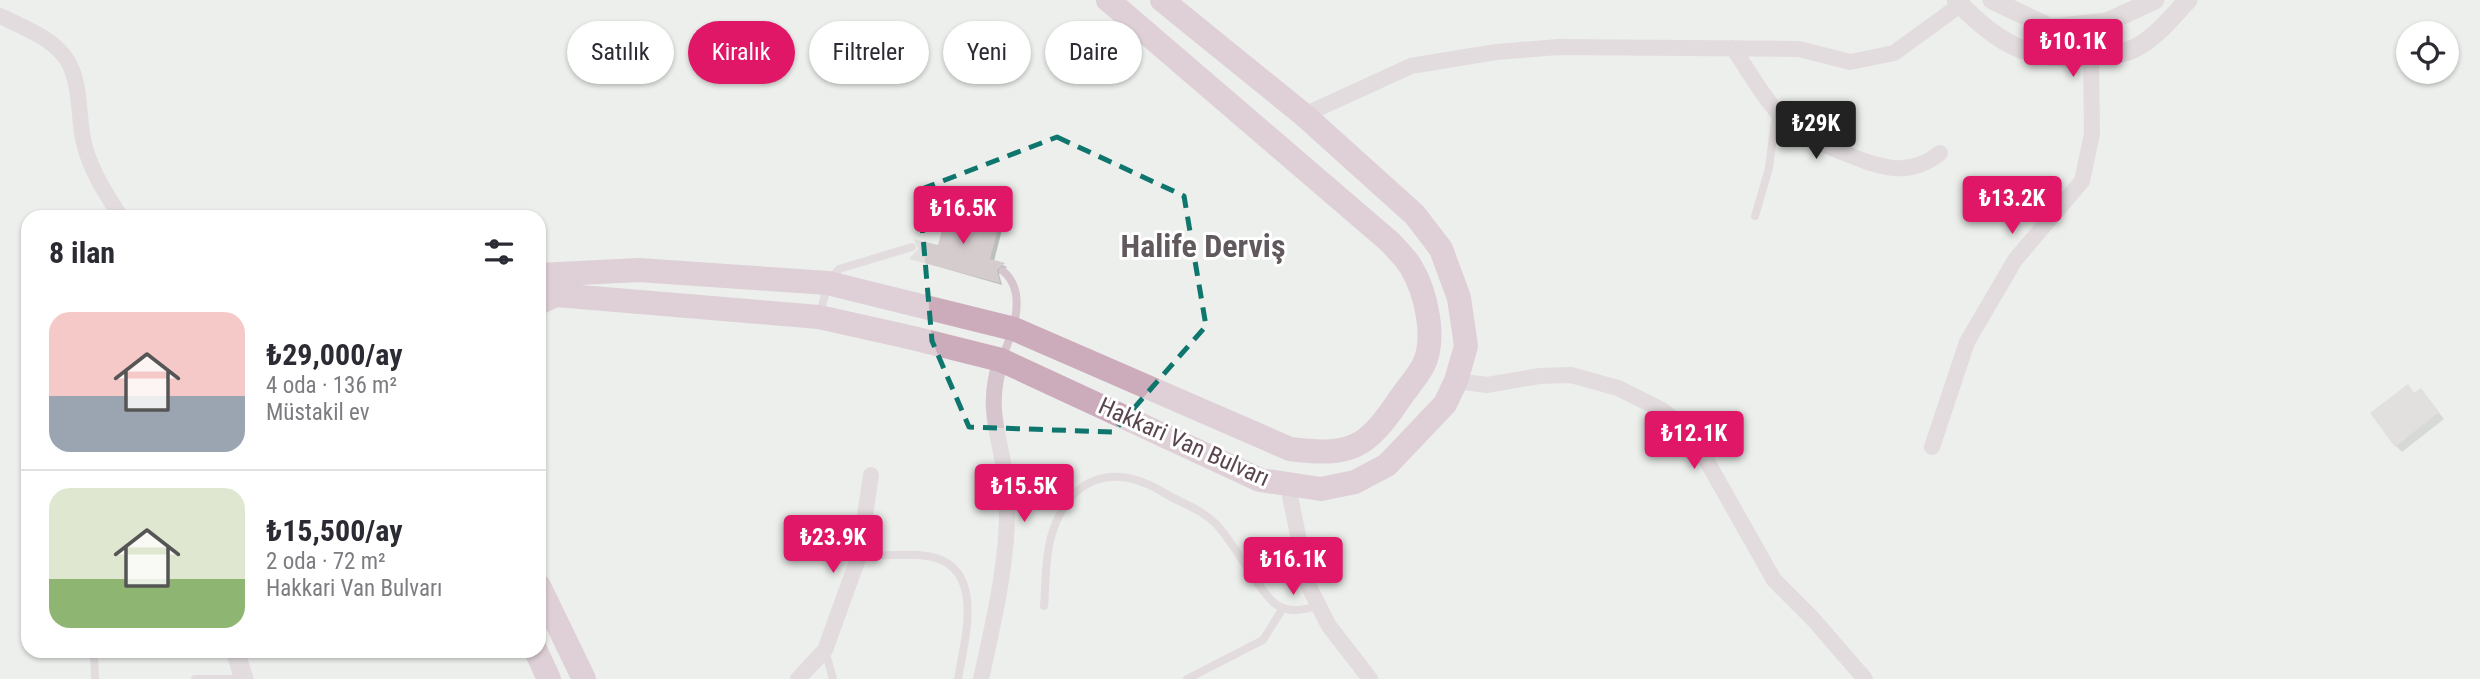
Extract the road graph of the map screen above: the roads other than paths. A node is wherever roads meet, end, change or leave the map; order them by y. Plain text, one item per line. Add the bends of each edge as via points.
1 (1108, 0) edge
2 (1162, 0) edge
3 (1992, 0) edge
4 (2155, 0) edge
5 (2188, 0) edge
6 (1958, 2) edge
7 (0, 16) edge
8 (2086, 24) junction
9 (1733, 48) junction
10 (2091, 57) junction
11 (1777, 110) junction
12 (1304, 115) junction
13 (1940, 153) dead end
14 (117, 210) edge
15 (1755, 216) dead end
16 (912, 247) dead end
17 (1003, 271) dead end
18 (546, 275) edge
19 (828, 282) junction
20 (546, 300) edge
21 (819, 317) junction
22 (1014, 329) junction
23 (1001, 360) junction
24 (1456, 381) junction
25 (1932, 447) dead end
26 (871, 475) dead end
27 (1288, 486) junction
28 (859, 556) junction
29 (546, 600) edge
30 (1044, 606) dead end
31 (1318, 607) junction
32 (1283, 608) junction
33 (825, 650) junction
34 (94, 658) edge
35 (237, 658) edge
36 (539, 658) edge
37 (94, 679) edge
38 (195, 679) edge
39 (244, 679) edge
40 (549, 679) edge
41 (584, 679) edge
42 (798, 679) edge
43 (833, 679) edge
44 (958, 679) edge
45 (981, 679) edge
46 (1187, 679) edge
47 (1370, 679) edge
48 (1865, 679) edge

1 - 22 main road, Hakkari Van Bulvarı via 1390,242 1411,266 1430,335 1424,364 1379,430 1359,444 1327,454 1264,440
2 - 12 main road, Hakkari Van Bulvarı
3 - 8 street via 2051,28
4 - 8 street via 2107,22
5 - 10 street via 2164,26 2131,50
6 - 9 street via 1894,54 1850,62 1799,49
6 - 10 street via 2021,52
7 - 14 street via 39,35 66,59 75,76 84,143
8 - 10 street
9 - 11 street
9 - 12 street via 1559,47 1496,52 1411,66
10 - 25 street via 2092,134 2082,181 2015,260 1967,342
11 - 13 street via 1797,132 1867,164 1906,170
11 - 15 lane via 1769,168
12 - 24 main road, Hakkari Van Bulvarı via 1415,215 1441,249 1460,298 1466,346
16 - 19 lane via 839,270
17 - 22 lane via 1015,289
18 - 19 main road, Hakkari Van Bulvarı via 639,270
19 - 21 lane
19 - 22 main road, Hakkari Van Bulvarı
20 - 21 main road, Hakkari Van Bulvarı via 556,295
21 - 23 main road, Hakkari Van Bulvarı
22 - 23 lane
23 - 27 main road, Hakkari Van Bulvarı via 1260,480
23 - 45 street via 994,412 1007,496 1004,558
24 - 27 main road, Hakkari Van Bulvarı via 1445,404 1387,465 1355,482 1321,489
24 - 48 street via 1487,385 1571,375 1618,388 1662,410 1691,433 1774,580
26 - 28 street
27 - 31 street via 1301,562
28 - 33 street
28 - 44 lane via 935,557 955,568 967,592 967,634
29 - 41 main road
30 - 32 lane via 1051,539 1062,510 1081,487 1109,475 1147,484 1206,515 1239,552 1271,600
31 - 32 lane
31 - 47 street
32 - 46 lane via 1263,640
33 - 42 street
33 - 43 lane
34 - 37 lane
35 - 39 street
36 - 40 main road
38 - 39 lane

